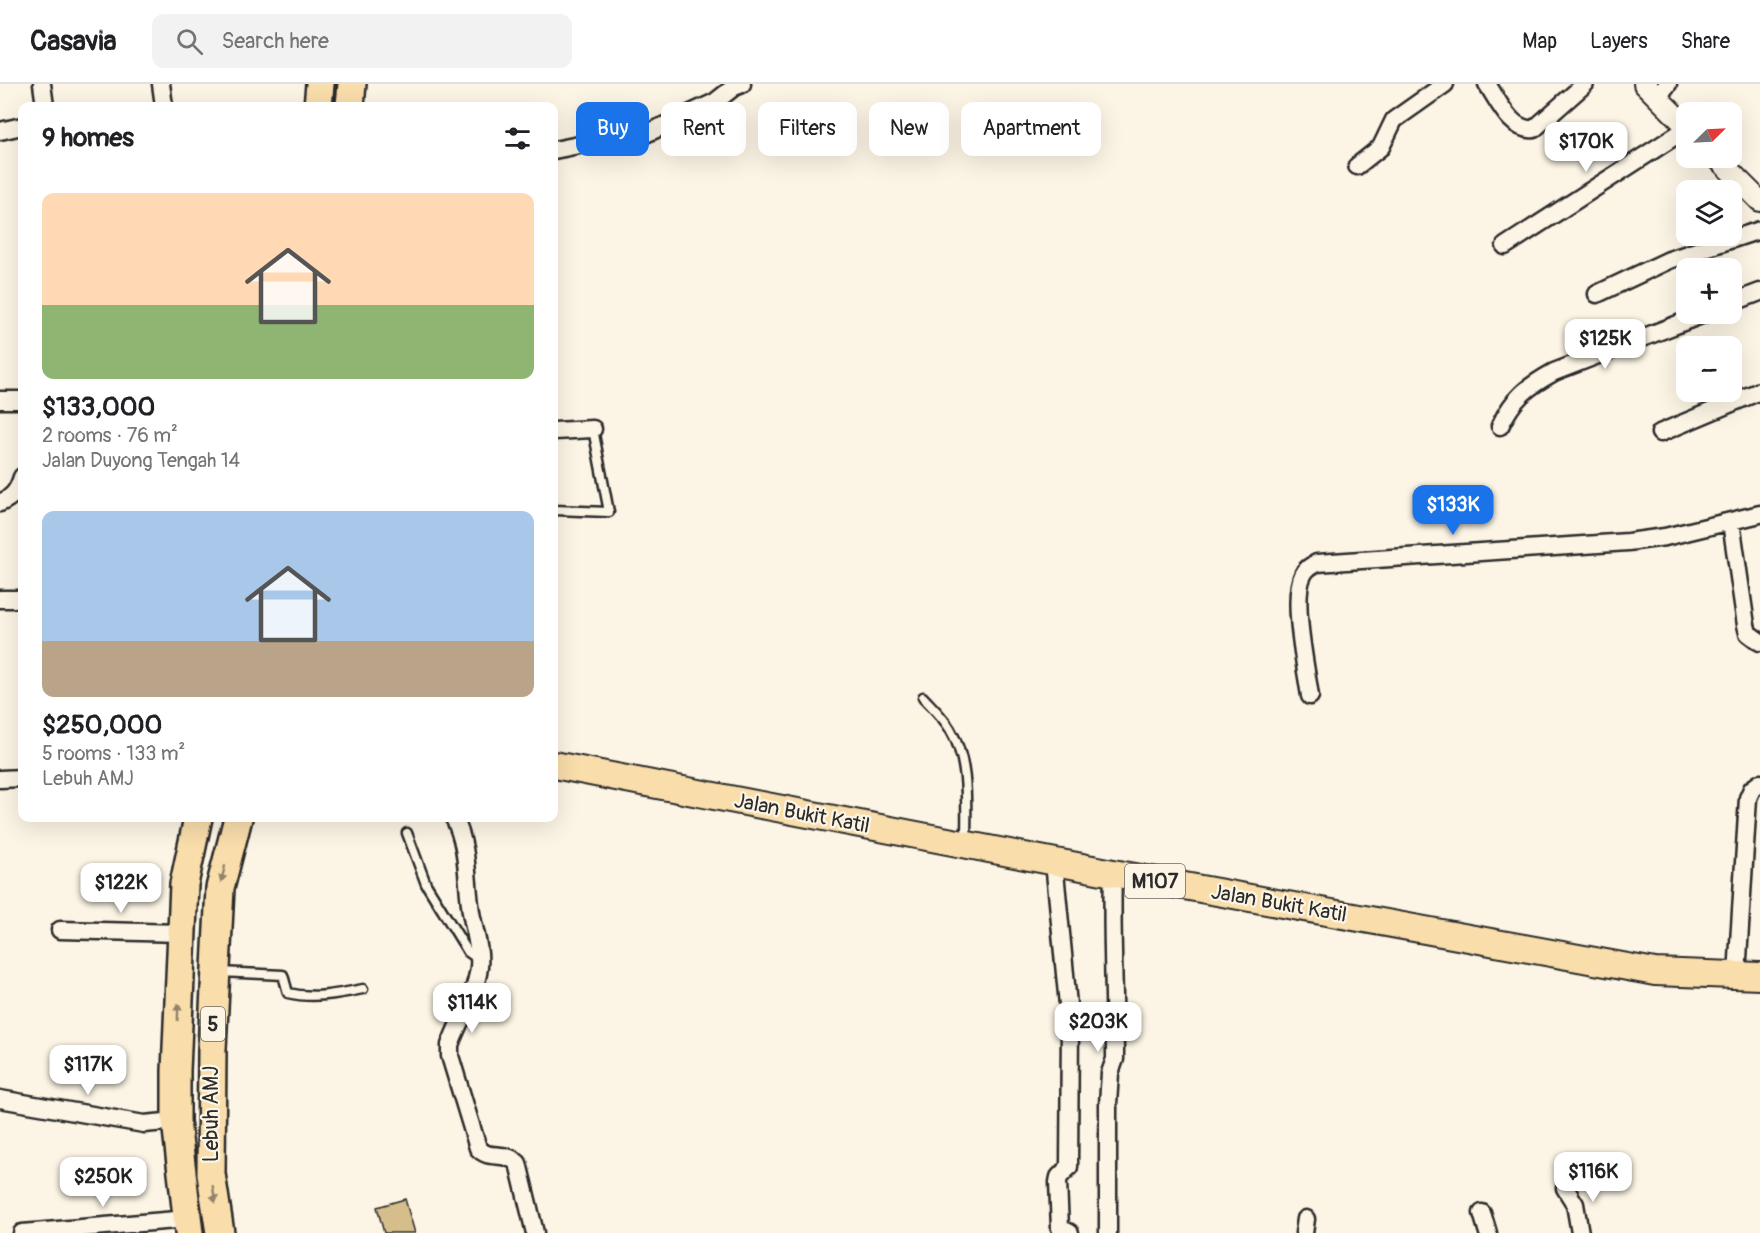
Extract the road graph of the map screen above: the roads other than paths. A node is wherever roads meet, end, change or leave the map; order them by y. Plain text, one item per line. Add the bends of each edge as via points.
1 (42, 84) edge
2 (161, 84) edge
3 (320, 84) edge
4 (352, 84) edge
5 (742, 84) edge
6 (1444, 84) edge
7 (1487, 84) edge
8 (1586, 84) edge
9 (1656, 88) edge
10 (44, 102) edge
11 (163, 102) edge
12 (318, 102) edge
13 (350, 102) edge
14 (1676, 114) edge
15 (18, 127) edge
16 (0, 131) edge
17 (1676, 134) edge
18 (558, 149) edge
19 (1357, 166) dead end
20 (1727, 168) edge
21 (1760, 201) edge
22 (1760, 230) edge
23 (1505, 246) dead end
24 (1760, 292) edge
25 (1597, 294) dead end
26 (1742, 299) edge
27 (1678, 324) edge
28 (1760, 391) edge
29 (0, 400) edge
30 (18, 400) edge
31 (1500, 426) dead end
32 (593, 429) joint
33 (558, 431) edge
34 (1660, 433) dead end
35 (18, 489) edge
36 (0, 503) edge
37 (558, 510) edge
38 (1760, 514) edge
39 (1731, 522) junction
40 (0, 599) edge
41 (18, 599) edge
42 (1760, 642) edge
43 (1310, 696) dead end
44 (923, 697) dead end
45 (558, 766) edge
46 (18, 778) edge
47 (0, 779) edge
48 (1760, 783) edge
49 (197, 822) edge
50 (237, 822) edge
51 (455, 822) edge
52 (407, 833) dead end
53 (966, 845) junction
54 (1054, 862) junction
55 (1113, 873) junction
56 (60, 930) dead end
57 (181, 933) junction
58 (479, 960) junction
59 (216, 972) junction
60 (1749, 976) edge
61 (363, 988) dead end
62 (0, 1099) edge
63 (176, 1121) junction
64 (1565, 1188) dead end
65 (1482, 1213) dead end
66 (188, 1226) edge
67 (22, 1233) edge
68 (220, 1233) edge
69 (535, 1233) edge
70 (1070, 1233) edge
71 (1108, 1233) edge
72 (1488, 1233) edge
73 (1580, 1233) edge

1 - 10 street
2 - 11 street
3 - 12 highway
4 - 13 highway
5 - 18 street via 715,102 639,137
6 - 19 street via 1394,120 1381,147
7 - 8 street via 1516,126 1525,130 1534,129
9 - 14 street
15 - 16 street
17 - 23 street
20 - 21 street
22 - 25 street via 1669,261
24 - 26 street
27 - 31 street via 1537,381 1508,408
28 - 34 street
29 - 30 street
32 - 33 street
32 - 37 lane via 609,512
35 - 36 street
38 - 39 street
39 - 42 street via 1746,625 1748,633
39 - 43 street via 1628,542 1317,563 1303,573 1298,597
40 - 41 street
44 - 53 lane via 950,729 958,747 966,790
45 - 53 main road, Jalan Bukit Katil / M107
46 - 47 street
48 - 60 street via 1748,798
49 - 57 highway, Lebuh AMJ / 5 via 184,884
50 -> 59 highway, Lebuh AMJ / 5 via 220,888
51 - 58 street via 466,852
52 - 58 lane via 426,884 468,952
53 - 54 main road, Jalan Bukit Katil / M107
54 - 55 main road, Jalan Bukit Katil / M107
54 - 70 street via 1070,1025 1069,1167 1058,1182 1059,1228
55 - 60 main road, Jalan Bukit Katil / M107 via 1655,972
55 - 71 street via 1115,1059 1108,1104
56 - 57 street
63 -> 57 highway, Lebuh AMJ / 5
58 - 69 street via 476,980 450,1045 450,1056 478,1148 482,1153 509,1156 518,1163
59 - 61 lane via 283,975 288,993 296,995 332,995
59 -> 68 highway, Lebuh AMJ / 5 via 210,1109 211,1174
62 - 63 street via 144,1124
63 - 66 highway, Lebuh AMJ / 5
64 - 73 street via 1575,1204
65 - 72 street
66 - 67 street

